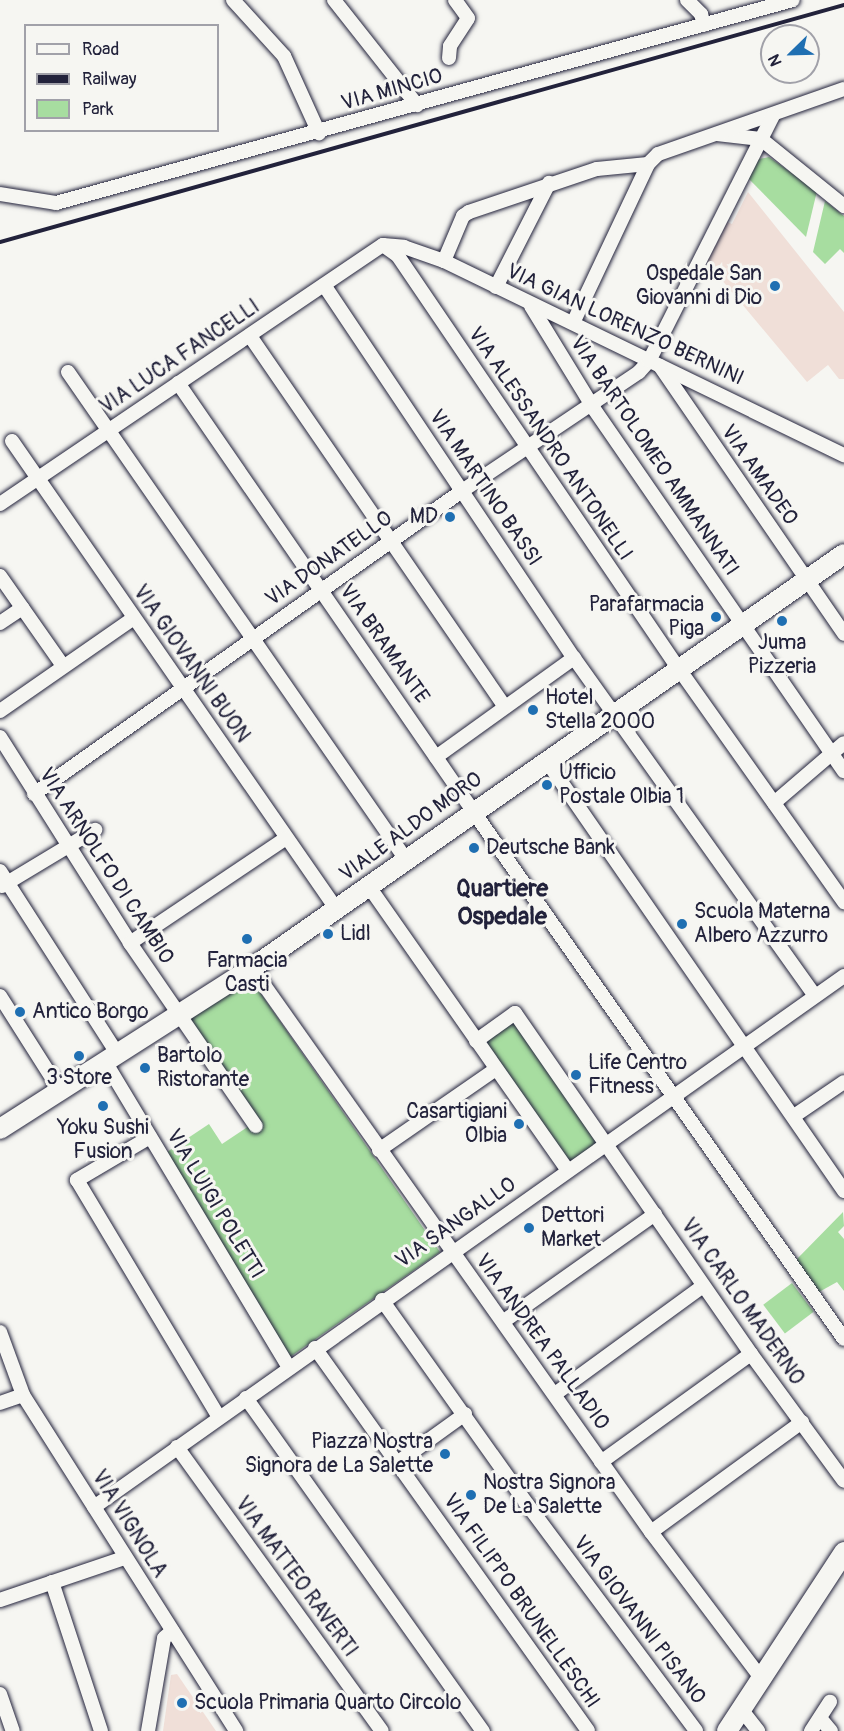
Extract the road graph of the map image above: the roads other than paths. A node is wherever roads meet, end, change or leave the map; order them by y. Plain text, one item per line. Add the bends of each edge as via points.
1 (233, 0) edge
2 (334, 0) edge
3 (454, 0) edge
4 (687, 0) edge
5 (793, 0) edge
6 (704, 25) junction
7 (449, 58) dead end
8 (844, 89) edge
9 (417, 105) junction
10 (773, 115) junction
11 (319, 133) junction
12 (712, 134) junction
13 (761, 139) junction
14 (648, 164) junction
15 (549, 183) junction
16 (0, 194) edge
17 (844, 206) edge
18 (383, 245) junction
19 (444, 261) junction
20 (324, 285) junction
21 (496, 287) junction
22 (531, 306) junction
23 (573, 323) junction
24 (250, 336) junction
25 (654, 364) junction
26 (68, 372) dead end
27 (694, 382) junction
28 (178, 383) junction
29 (677, 393) junction
30 (590, 403) junction
31 (108, 430) junction
32 (12, 441) dead end
33 (528, 449) junction
34 (844, 455) edge
35 (39, 478) junction
36 (462, 491) junction
37 (0, 504) edge
38 (390, 542) junction
39 (844, 554) edge
40 (0, 576) edge
41 (807, 580) junction
42 (321, 591) junction
43 (22, 608) junction
44 (134, 618) junction
45 (0, 623) edge
46 (742, 628) junction
47 (844, 634) edge
48 (252, 640) junction
49 (574, 658) junction
50 (63, 666) junction
51 (679, 669) junction
52 (183, 687) junction
53 (504, 706) junction
54 (0, 711) edge
55 (614, 713) junction
56 (0, 737) edge
57 (844, 743) edge
58 (832, 754) junction
59 (436, 757) junction
60 (546, 760) junction
61 (844, 771) edge
62 (34, 794) junction
63 (774, 803) junction
64 (473, 812) junction
65 (95, 830) dead end
66 (286, 838) junction
67 (69, 846) junction
68 (407, 861) junction
69 (2, 880) edge
70 (370, 888) junction
71 (844, 902) edge
72 (337, 910) junction
73 (130, 943) junction
74 (252, 968) junction
75 (844, 976) edge
76 (0, 996) edge
77 (814, 996) junction
78 (179, 1016) junction
79 (476, 1041) junction
80 (746, 1045) junction
81 (112, 1059) junction
82 (496, 1069) junction
83 (844, 1082) edge
84 (61, 1092) junction
85 (674, 1096) junction
86 (794, 1116) junction
87 (256, 1126) dead end
88 (1, 1127) edge
89 (150, 1137) junction
90 (607, 1146) junction
91 (379, 1150) junction
92 (568, 1171) junction
93 (844, 1191) edge
94 (655, 1214) junction
95 (452, 1252) junction
96 (703, 1286) junction
97 (382, 1300) junction
98 (504, 1321) junction
99 (0, 1332) edge
100 (844, 1339) edge
101 (315, 1348) junction
102 (751, 1354) junction
103 (288, 1366) junction
104 (555, 1394) junction
105 (23, 1395) junction
106 (246, 1398) junction
107 (0, 1403) edge
108 (465, 1414) junction
109 (219, 1417) junction
110 (802, 1422) junction
111 (177, 1447) junction
112 (601, 1462) junction
113 (398, 1463) junction
114 (844, 1480) edge
115 (94, 1507) junction
116 (651, 1532) junction
117 (844, 1552) edge
118 (124, 1558) junction
119 (52, 1582) junction
120 (0, 1600) edge
121 (172, 1631) junction
122 (761, 1678) junction
123 (0, 1694) edge
124 (830, 1702) dead end
125 (741, 1709) junction
126 (820, 1718) junction
127 (13, 1731) edge
128 (101, 1731) edge
129 (148, 1731) edge
130 (237, 1731) edge
131 (382, 1731) edge
132 (483, 1731) edge
133 (588, 1731) edge
134 (696, 1731) edge
135 (727, 1731) edge
136 (758, 1731) edge
137 (810, 1731) edge
138 (831, 1731) edge

1 - 11 street via 284,56
2 - 9 street
3 - 7 street via 468,18 450,46
4 - 6 street via 701,14
5 - 6 street, VIA MINCIO
6 - 9 street, VIA MINCIO
8 - 10 street
9 - 11 street, VIA MINCIO
10 - 12 street
10 - 13 street
11 - 16 street, VIA MINCIO via 56,203
12 - 13 street
12 - 14 street via 658,154
13 - 17 street
13 - 25 street
14 - 15 street via 597,169
14 - 23 street
15 - 19 street via 463,216
15 - 21 street
18 - 19 street, VIA GIAN LORENZO BERNINI via 404,247
18 - 20 street, VIA LUCA FANCELLI
18 - 33 street, VIA ALESSANDRO ANTONELLI via 398,256
19 - 21 street, VIA GIAN LORENZO BERNINI
20 - 24 street, VIA LUCA FANCELLI
20 - 36 street, VIA MARTINO BASSI
21 - 22 street, VIA GIAN LORENZO BERNINI
22 - 23 street, VIA GIAN LORENZO BERNINI
22 - 30 street, VIA BARTOLOMEO AMMANNATI
23 - 25 street, VIA GIAN LORENZO BERNINI
24 - 28 street, VIA LUCA FANCELLI
24 - 38 street
25 - 27 street, VIA GIAN LORENZO BERNINI
25 - 29 street, VIA AMADEO
25 - 30 street, VIA DONATELLO
26 - 31 street
27 - 29 street
27 - 34 street, VIA GIAN LORENZO BERNINI
28 - 31 street, VIA LUCA FANCELLI
28 - 42 street, VIA BRAMANTE
29 - 41 street, VIA AMADEO
30 - 33 street, VIA DONATELLO
30 - 46 street, VIA BARTOLOMEO AMMANNATI
31 - 35 street, VIA LUCA FANCELLI
31 - 48 street
32 - 35 street, VIA GIOVANNI BUON
33 - 36 street, VIA DONATELLO
33 - 51 street, VIA ALESSANDRO ANTONELLI
35 - 37 street, VIA LUCA FANCELLI
35 - 44 street, VIA GIOVANNI BUON
36 - 38 street, VIA DONATELLO
36 - 49 street, VIA MARTINO BASSI
38 - 42 street, VIA DONATELLO
38 - 53 street
39 - 41 main road, VIALE ALDO MORO
40 - 43 street
41 - 46 main road, VIALE ALDO MORO
41 - 47 street, VIA AMADEO
42 - 48 street, VIA DONATELLO
42 - 59 street, VIA BRAMANTE
43 - 45 street
43 - 50 street
44 - 50 street
44 - 52 street, VIA GIOVANNI BUON
46 - 51 main road, VIALE ALDO MORO
46 - 58 street, VIA BARTOLOMEO AMMANNATI
48 - 52 street, VIA DONATELLO
48 - 68 street
49 - 53 street
49 - 55 street, VIA MARTINO BASSI
50 - 54 street
51 - 55 main road, VIALE ALDO MORO
51 - 63 street, VIA ALESSANDRO ANTONELLI
52 - 62 street, VIA DONATELLO
52 - 66 street, VIA GIOVANNI BUON
53 - 59 street
55 - 60 main road, VIALE ALDO MORO
55 - 77 street, VIA MARTINO BASSI
56 - 62 street, VIA ARNOLFO DI CAMBIO
57 - 58 street
58 - 61 street, VIA BARTOLOMEO AMMANNATI
58 - 63 street
59 - 64 street, VIA BRAMANTE
60 - 64 main road, VIALE ALDO MORO
60 - 80 street
62 - 67 street, VIA ARNOLFO DI CAMBIO
63 - 71 street, VIA ALESSANDRO ANTONELLI
64 - 68 main road, VIALE ALDO MORO
64 - 85 street, VIA BRAMANTE
65 - 67 street
66 - 72 street, VIA GIOVANNI BUON
66 - 73 street
67 - 69 street
67 - 73 street, VIA ARNOLFO DI CAMBIO
68 - 70 main road, VIALE ALDO MORO
69 - 81 street, VIA LUIGI POLETTI
70 - 72 main road, VIALE ALDO MORO
70 - 79 street
72 - 74 main road, VIALE ALDO MORO
73 - 78 street, VIA ARNOLFO DI CAMBIO
74 - 78 main road, VIALE ALDO MORO
74 - 91 street, VIA ANDREA PALLADIO
75 - 77 street, VIA SANGALLO
76 - 84 street
77 - 80 street, VIA SANGALLO
78 - 81 main road, VIALE ALDO MORO
78 - 87 street, VIA ARNOLFO DI CAMBIO
79 - 82 street
79 - 90 street, VIA CARLO MADERNO via 515,1013
80 - 85 street, VIA SANGALLO
80 - 86 street
81 - 84 main road, VIALE ALDO MORO
81 - 89 street, VIA LUIGI POLETTI
82 - 91 street
82 - 92 street
83 - 86 street
84 - 88 main road, VIALE ALDO MORO
85 - 90 street, VIA SANGALLO
85 - 100 street, VIA BRAMANTE
86 - 93 street
89 - 103 street, VIA LUIGI POLETTI
89 - 109 street via 77,1180
90 - 92 street, VIA SANGALLO
90 - 94 street, VIA CARLO MADERNO
91 - 95 street, VIA ANDREA PALLADIO
92 - 95 street, VIA SANGALLO
94 - 96 street, VIA CARLO MADERNO
94 - 98 street
95 - 97 street, VIA SANGALLO
95 - 98 street, VIA ANDREA PALLADIO
96 - 102 street, VIA CARLO MADERNO
96 - 104 street
97 - 101 street, VIA SANGALLO
97 - 108 street, VIA GIOVANNI PISANO
98 - 104 street, VIA ANDREA PALLADIO
99 - 105 street, VIA VIGNOLA
101 - 103 street, VIA SANGALLO
101 - 113 street, VIA FILIPPO BRUNELLESCHI
102 - 110 street, VIA CARLO MADERNO
102 - 112 street
103 - 106 street, VIA SANGALLO
104 - 112 street, VIA ANDREA PALLADIO
105 - 107 street
105 - 115 street, VIA VIGNOLA
106 - 109 street, VIA SANGALLO
106 - 132 street
108 - 113 street
108 - 134 street, VIA GIOVANNI PISANO
109 - 111 street, VIA SANGALLO
110 - 114 street, VIA CARLO MADERNO
110 - 116 street
111 - 115 street, VIA SANGALLO
111 - 131 street, VIA MATTEO RAVERTI
112 - 116 street, VIA ANDREA PALLADIO
113 - 133 street, VIA FILIPPO BRUNELLESCHI
115 - 118 street, VIA VIGNOLA
116 - 122 street, VIA ANDREA PALLADIO
117 - 122 main road
118 - 119 street
118 - 121 street, VIA VIGNOLA
119 - 120 street
119 - 128 street
121 - 129 street via 164,1638
121 - 130 street, VIA VIGNOLA
122 - 125 main road
123 - 127 street
124 - 126 street
125 - 135 main road
125 - 136 street
126 - 137 street
126 - 138 street

